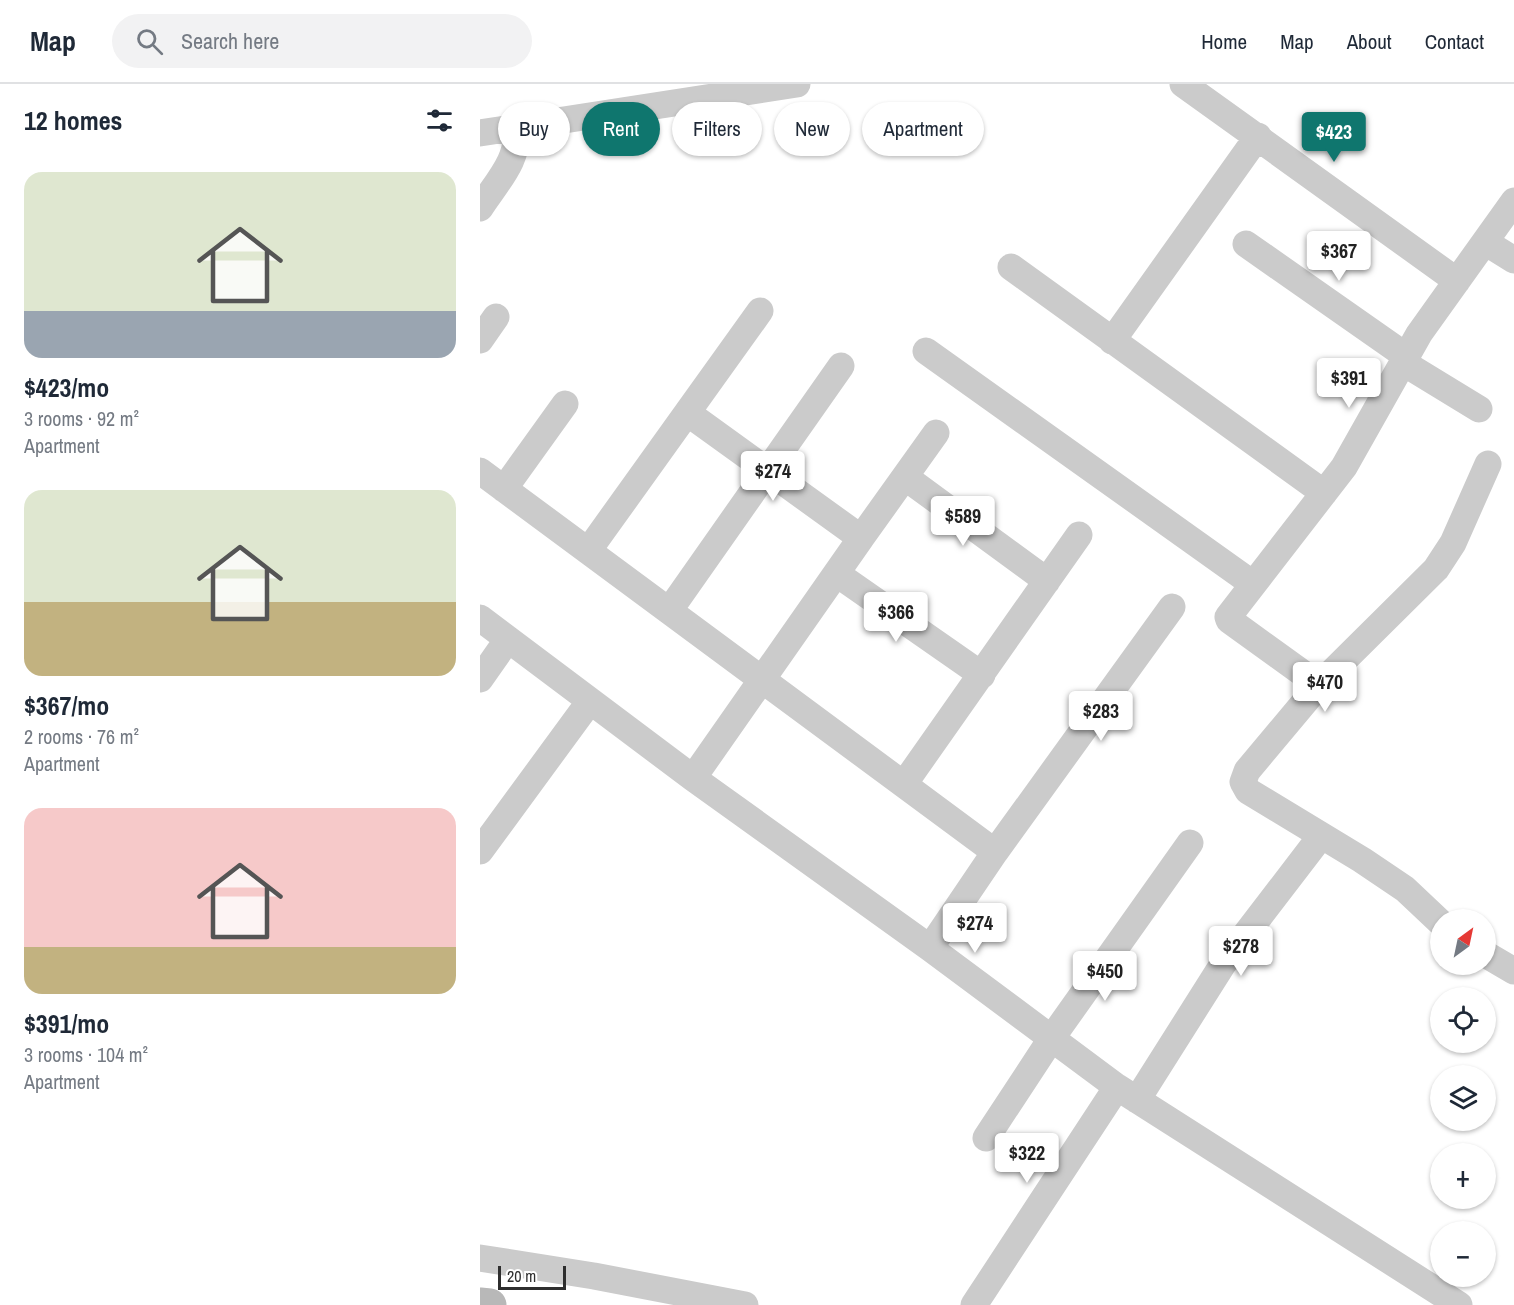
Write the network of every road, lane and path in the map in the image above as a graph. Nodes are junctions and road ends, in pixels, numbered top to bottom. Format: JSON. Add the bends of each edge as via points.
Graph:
{"nodes":[{"id":1,"x":797,"y":84,"type":"edge"},
{"id":2,"x":1183,"y":84,"type":"edge"},
{"id":3,"x":728,"y":90,"type":"edge"},
{"id":4,"x":570,"y":117,"type":"edge"},
{"id":5,"x":498,"y":130,"type":"edge"},
{"id":6,"x":480,"y":133,"type":"edge"},
{"id":7,"x":1258,"y":136,"type":"junction"},
{"id":8,"x":514,"y":156,"type":"edge"},
{"id":9,"x":1514,"y":201,"type":"edge"},
{"id":10,"x":480,"y":208,"type":"edge"},
{"id":11,"x":1485,"y":242,"type":"junction"},
{"id":12,"x":1246,"y":244,"type":"dead end"},
{"id":13,"x":1514,"y":260,"type":"edge"},
{"id":14,"x":1011,"y":267,"type":"dead end"},
{"id":15,"x":1457,"y":281,"type":"junction"},
{"id":16,"x":760,"y":311,"type":"dead end"},
{"id":17,"x":496,"y":317,"type":"dead end"},
{"id":18,"x":480,"y":340,"type":"edge"},
{"id":19,"x":1112,"y":341,"type":"junction"},
{"id":20,"x":926,"y":351,"type":"dead end"},
{"id":21,"x":1404,"y":359,"type":"junction"},
{"id":22,"x":841,"y":366,"type":"dead end"},
{"id":23,"x":566,"y":404,"type":"dead end"},
{"id":24,"x":1479,"y":409,"type":"dead end"},
{"id":25,"x":688,"y":414,"type":"junction"},
{"id":26,"x":936,"y":433,"type":"dead end"},
{"id":27,"x":1488,"y":464,"type":"dead end"},
{"id":28,"x":480,"y":471,"type":"edge"},
{"id":29,"x":767,"y":471,"type":"junction"},
{"id":30,"x":905,"y":477,"type":"junction"},
{"id":31,"x":504,"y":489,"type":"junction"},
{"id":32,"x":1324,"y":493,"type":"junction"},
{"id":33,"x":1080,"y":535,"type":"dead end"},
{"id":34,"x":861,"y":538,"type":"junction"},
{"id":35,"x":588,"y":551,"type":"junction"},
{"id":36,"x":837,"y":574,"type":"junction"},
{"id":37,"x":1047,"y":581,"type":"junction"},
{"id":38,"x":1253,"y":584,"type":"junction"},
{"id":39,"x":1172,"y":607,"type":"dead end"},
{"id":40,"x":669,"y":611,"type":"junction"},
{"id":41,"x":480,"y":618,"type":"edge"},
{"id":42,"x":508,"y":639,"type":"junction"},
{"id":43,"x":982,"y":675,"type":"junction"},
{"id":44,"x":480,"y":679,"type":"edge"},
{"id":45,"x":763,"y":681,"type":"junction"},
{"id":46,"x":1319,"y":685,"type":"junction"},
{"id":47,"x":590,"y":701,"type":"junction"},
{"id":48,"x":693,"y":778,"type":"junction"},
{"id":49,"x":904,"y":784,"type":"junction"},
{"id":50,"x":1321,"y":836,"type":"junction"},
{"id":51,"x":1190,"y":843,"type":"dead end"},
{"id":52,"x":480,"y":852,"type":"edge"},
{"id":53,"x":995,"y":852,"type":"junction"},
{"id":54,"x":1430,"y":913,"type":"edge"},
{"id":55,"x":930,"y":948,"type":"junction"},
{"id":56,"x":1496,"y":960,"type":"edge"},
{"id":57,"x":1514,"y":971,"type":"edge"},
{"id":58,"x":1051,"y":1039,"type":"junction"},
{"id":59,"x":1127,"y":1094,"type":"junction"},
{"id":60,"x":986,"y":1138,"type":"dead end"},
{"id":61,"x":480,"y":1258,"type":"edge"},
{"id":62,"x":480,"y":1304,"type":"edge"},
{"id":63,"x":490,"y":1305,"type":"edge"},
{"id":64,"x":745,"y":1305,"type":"edge"},
{"id":65,"x":974,"y":1305,"type":"edge"},
{"id":66,"x":1459,"y":1305,"type":"edge"}],
"edges":[{"from":1,"to":3,"type":"street"},
{"from":2,"to":7,"type":"street"},
{"from":3,"to":4,"type":"street"},
{"from":5,"to":6,"type":"street"},
{"from":7,"to":15,"type":"street"},
{"from":7,"to":19,"type":"street"},
{"from":8,"to":10,"type":"street"},
{"from":9,"to":11,"type":"street"},
{"from":11,"to":13,"type":"street"},
{"from":11,"to":15,"type":"street"},
{"from":12,"to":21,"type":"street"},
{"from":14,"to":19,"type":"street"},
{"from":15,"to":21,"type":"street"},
{"from":16,"to":25,"type":"street"},
{"from":17,"to":18,"type":"street"},
{"from":19,"to":32,"type":"street"},
{"from":20,"to":38,"type":"street"},
{"from":21,"to":24,"type":"street"},
{"from":21,"to":32,"type":"street","via":[[1344,467]]},
{"from":22,"to":29,"type":"street"},
{"from":23,"to":31,"type":"street"},
{"from":25,"to":29,"type":"street"},
{"from":25,"to":35,"type":"street"},
{"from":26,"to":30,"type":"street"},
{"from":27,"to":46,"type":"street","via":[[1468,513],[1436,568]]},
{"from":28,"to":31,"type":"street"},
{"from":29,"to":34,"type":"street"},
{"from":29,"to":40,"type":"street"},
{"from":30,"to":34,"type":"street"},
{"from":30,"to":37,"type":"street"},
{"from":31,"to":35,"type":"street"},
{"from":32,"to":38,"type":"street"},
{"from":33,"to":37,"type":"street"},
{"from":34,"to":36,"type":"street"},
{"from":35,"to":40,"type":"street"},
{"from":36,"to":43,"type":"street"},
{"from":36,"to":45,"type":"street"},
{"from":37,"to":43,"type":"street"},
{"from":38,"to":46,"type":"street","via":[[1228,620]]},
{"from":39,"to":53,"type":"street"},
{"from":40,"to":45,"type":"street"},
{"from":41,"to":42,"type":"street"},
{"from":42,"to":44,"type":"street"},
{"from":42,"to":47,"type":"street"},
{"from":43,"to":49,"type":"street"},
{"from":45,"to":48,"type":"street"},
{"from":45,"to":49,"type":"street"},
{"from":46,"to":50,"type":"street","via":[[1247,771],[1243,782],[1248,791]]},
{"from":47,"to":48,"type":"street"},
{"from":47,"to":52,"type":"street"},
{"from":48,"to":55,"type":"street"},
{"from":49,"to":53,"type":"street"},
{"from":50,"to":54,"type":"street","via":[[1405,889]]},
{"from":50,"to":59,"type":"street"},
{"from":51,"to":58,"type":"street"},
{"from":53,"to":55,"type":"street"},
{"from":55,"to":58,"type":"street"},
{"from":56,"to":57,"type":"street"},
{"from":58,"to":59,"type":"street"},
{"from":58,"to":60,"type":"street"},
{"from":59,"to":65,"type":"street"},
{"from":59,"to":66,"type":"street"},
{"from":61,"to":64,"type":"street"},
{"from":62,"to":63,"type":"street"}]}
